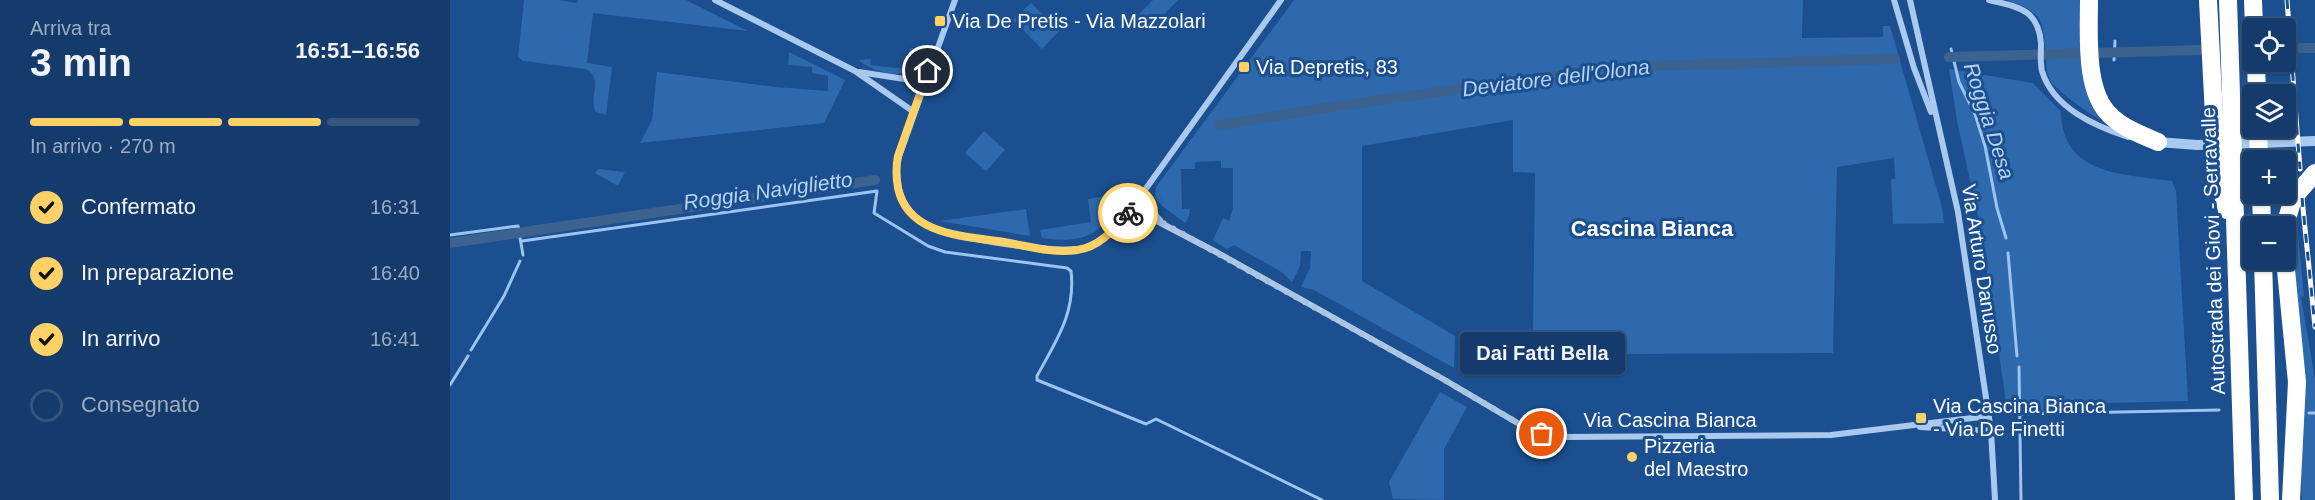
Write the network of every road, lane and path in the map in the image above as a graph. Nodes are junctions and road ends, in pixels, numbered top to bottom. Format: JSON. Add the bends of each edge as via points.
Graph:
{"nodes":[{"id":1,"x":715,"y":0,"type":"edge"},
{"id":2,"x":955,"y":0,"type":"edge"},
{"id":3,"x":1281,"y":0,"type":"edge"},
{"id":4,"x":1894,"y":0,"type":"edge"},
{"id":5,"x":1910,"y":0,"type":"edge"},
{"id":6,"x":1989,"y":0,"type":"edge"},
{"id":7,"x":2089,"y":0,"type":"edge"},
{"id":8,"x":2208,"y":0,"type":"edge"},
{"id":9,"x":2228,"y":0,"type":"edge"},
{"id":10,"x":2253,"y":0,"type":"edge"},
{"id":11,"x":2254,"y":18,"type":"edge"},
{"id":12,"x":855,"y":71,"type":"junction"},
{"id":13,"x":924,"y":82,"type":"junction"},
{"id":14,"x":914,"y":111,"type":"junction"},
{"id":15,"x":1938,"y":129,"type":"junction"},
{"id":16,"x":2315,"y":141,"type":"edge"},
{"id":17,"x":2158,"y":142,"type":"junction"},
{"id":18,"x":2315,"y":172,"type":"edge"},
{"id":19,"x":1139,"y":198,"type":"junction"},
{"id":20,"x":1131,"y":208,"type":"junction"},
{"id":21,"x":2288,"y":216,"type":"edge"},
{"id":22,"x":1163,"y":223,"type":"junction"},
{"id":23,"x":2235,"y":237,"type":"junction"},
{"id":24,"x":2263,"y":270,"type":"edge"},
{"id":25,"x":2286,"y":270,"type":"edge"},
{"id":26,"x":2268,"y":392,"type":"junction"},
{"id":27,"x":1989,"y":416,"type":"junction"},
{"id":28,"x":1908,"y":427,"type":"junction"},
{"id":29,"x":1991,"y":431,"type":"junction"},
{"id":30,"x":1995,"y":500,"type":"edge"},
{"id":31,"x":2244,"y":500,"type":"edge"},
{"id":32,"x":2270,"y":500,"type":"edge"},
{"id":33,"x":2289,"y":500,"type":"edge"}],
"edges":[{"from":1,"to":12,"type":"street"},
{"from":2,"to":13,"type":"street"},
{"from":3,"to":19,"type":"street"},
{"from":4,"to":15,"type":"street","name":"Via Arturo Danusso","via":[[1914,68]]},
{"from":5,"to":15,"type":"street","name":"Via Arturo Danusso"},
{"from":6,"to":17,"type":"street","via":[[2027,11],[2038,26],[2042,70],[2050,87],[2084,119],[2129,138]]},
{"from":7,"to":17,"type":"highway","via":[[2091,71],[2101,105],[2126,127]]},
{"from":8,"to":23,"type":"highway","via":[[2217,172]]},
{"from":9,"to":23,"type":"highway","name":"Autostrada dei Giovi - Serravalle"},
{"from":10,"to":11,"type":"highway"},
{"from":12,"to":13,"type":"street"},
{"from":12,"to":14,"type":"street"},
{"from":13,"to":14,"type":"street"},
{"from":14,"to":20,"type":"street","via":[[897,162],[898,186],[908,209],[933,229],[1077,251],[1109,235]]},
{"from":15,"to":27,"type":"street","name":"Via Arturo Danusso","via":[[1958,212]]},
{"from":16,"to":17,"type":"street","via":[[2197,145]]},
{"from":18,"to":21,"type":"highway","via":[[2293,198]]},
{"from":19,"to":20,"type":"street"},
{"from":19,"to":22,"type":"street","name":"Via Cascina Bianca"},
{"from":20,"to":22,"type":"street","name":"Via Cascina Bianca"},
{"from":22,"to":28,"type":"street","name":"Via Cascina Bianca","via":[[1531,431],[1564,437],[1831,435]]},
{"from":23,"to":31,"type":"highway","name":"Autostrada dei Giovi - Serravalle"},
{"from":24,"to":26,"type":"highway"},
{"from":25,"to":33,"type":"highway","via":[[2297,382]]},
{"from":26,"to":32,"type":"highway"},
{"from":26,"to":33,"type":"highway"},
{"from":27,"to":28,"type":"street","name":"Via Cascina Bianca"},
{"from":27,"to":29,"type":"street","name":"Via Arturo Danusso"},
{"from":28,"to":29,"type":"street","name":"Via Cascina Bianca"},
{"from":29,"to":30,"type":"street","name":"Via Arturo Danusso"}]}
